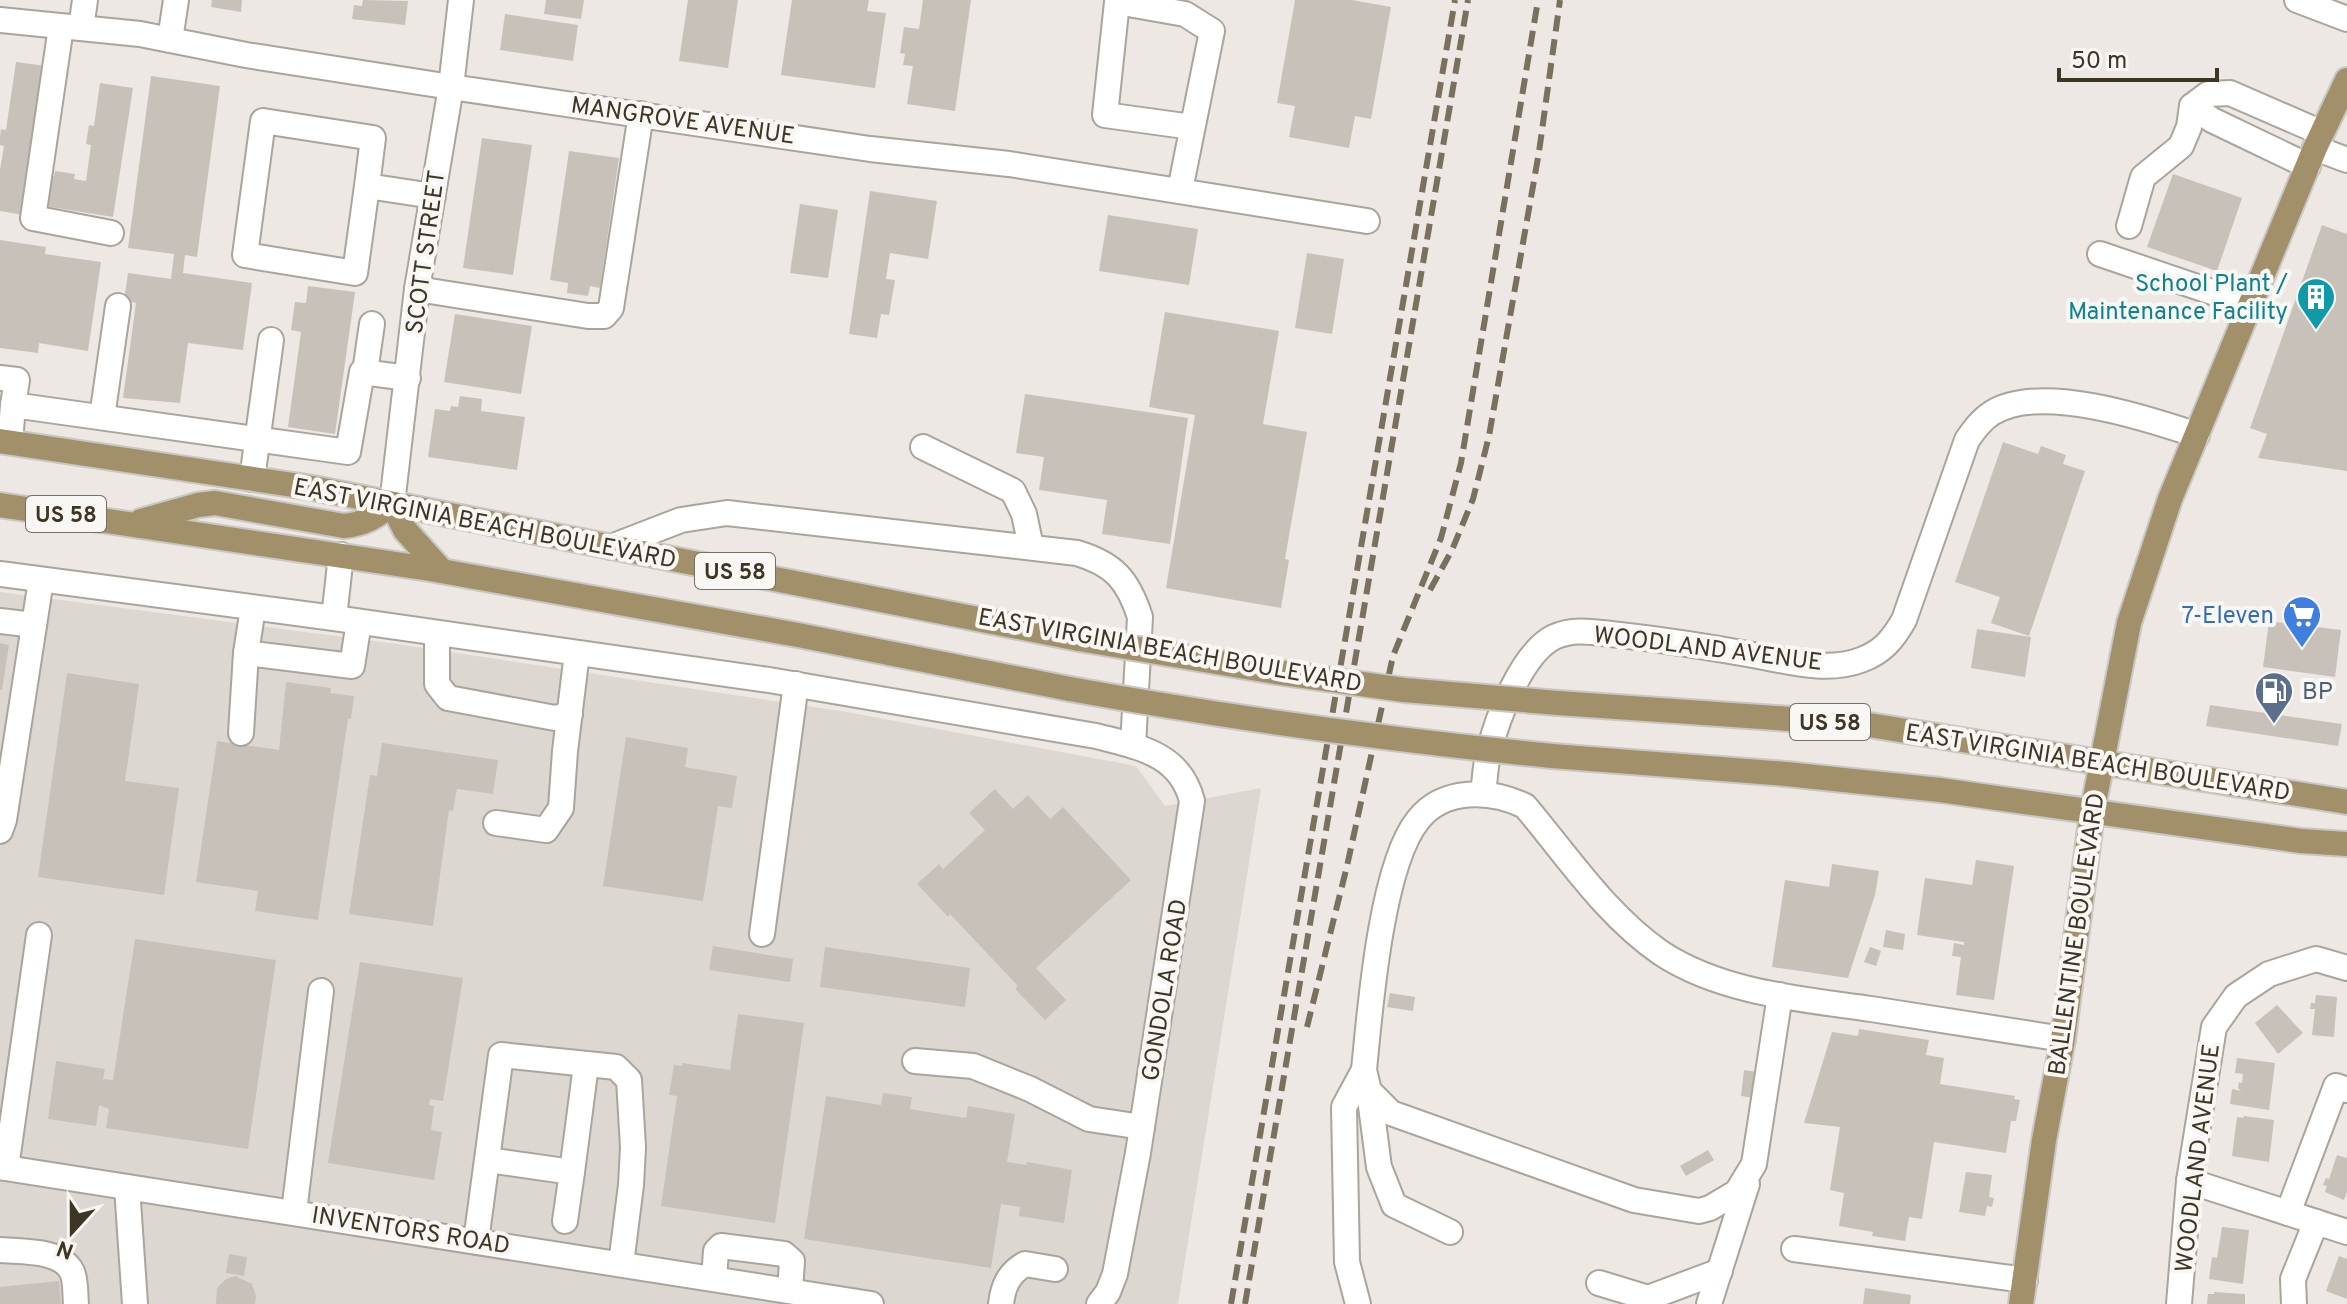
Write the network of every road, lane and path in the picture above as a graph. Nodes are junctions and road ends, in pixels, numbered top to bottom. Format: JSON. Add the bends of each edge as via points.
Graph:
{"nodes":[{"id":1,"x":85,"y":0,"type":"edge"},
{"id":2,"x":176,"y":0,"type":"edge"},
{"id":3,"x":461,"y":0,"type":"edge"},
{"id":4,"x":2297,"y":0,"type":"edge"},
{"id":5,"x":2347,"y":19,"type":"edge"},
{"id":6,"x":0,"y":20,"type":"edge"},
{"id":7,"x":71,"y":27,"type":"junction"},
{"id":8,"x":170,"y":40,"type":"junction"},
{"id":9,"x":2347,"y":80,"type":"edge"},
{"id":10,"x":451,"y":87,"type":"junction"},
{"id":11,"x":2192,"y":106,"type":"junction"},
{"id":12,"x":641,"y":114,"type":"junction"},
{"id":13,"x":1192,"y":127,"type":"junction"},
{"id":14,"x":2315,"y":149,"type":"junction"},
{"id":15,"x":2347,"y":160,"type":"edge"},
{"id":16,"x":367,"y":186,"type":"junction"},
{"id":17,"x":1180,"y":190,"type":"junction"},
{"id":18,"x":433,"y":196,"type":"junction"},
{"id":19,"x":1367,"y":221,"type":"dead end"},
{"id":20,"x":2129,"y":226,"type":"dead end"},
{"id":21,"x":111,"y":233,"type":"dead end"},
{"id":22,"x":2100,"y":254,"type":"dead end"},
{"id":23,"x":417,"y":289,"type":"junction"},
{"id":24,"x":2250,"y":305,"type":"junction"},
{"id":25,"x":118,"y":306,"type":"dead end"},
{"id":26,"x":372,"y":324,"type":"dead end"},
{"id":27,"x":271,"y":340,"type":"dead end"},
{"id":28,"x":365,"y":372,"type":"junction"},
{"id":29,"x":0,"y":378,"type":"edge"},
{"id":30,"x":408,"y":378,"type":"junction"},
{"id":31,"x":13,"y":405,"type":"junction"},
{"id":32,"x":110,"y":418,"type":"junction"},
{"id":33,"x":207,"y":432,"type":"junction"},
{"id":34,"x":2197,"y":435,"type":"junction"},
{"id":35,"x":257,"y":439,"type":"junction"},
{"id":36,"x":5,"y":442,"type":"edge"},
{"id":37,"x":923,"y":447,"type":"dead end"},
{"id":38,"x":111,"y":458,"type":"junction"},
{"id":39,"x":202,"y":471,"type":"junction"},
{"id":40,"x":252,"y":479,"type":"junction"},
{"id":41,"x":392,"y":504,"type":"junction"},
{"id":42,"x":0,"y":505,"type":"edge"},
{"id":43,"x":131,"y":524,"type":"junction"},
{"id":44,"x":611,"y":547,"type":"junction"},
{"id":45,"x":1031,"y":547,"type":"junction"},
{"id":46,"x":341,"y":555,"type":"junction"},
{"id":47,"x":442,"y":571,"type":"junction"},
{"id":48,"x":0,"y":574,"type":"edge"},
{"id":49,"x":41,"y":580,"type":"junction"},
{"id":50,"x":253,"y":608,"type":"junction"},
{"id":51,"x":334,"y":618,"type":"junction"},
{"id":52,"x":0,"y":621,"type":"edge"},
{"id":53,"x":359,"y":622,"type":"junction"},
{"id":54,"x":34,"y":625,"type":"junction"},
{"id":55,"x":437,"y":633,"type":"junction"},
{"id":56,"x":246,"y":653,"type":"junction"},
{"id":57,"x":577,"y":653,"type":"junction"},
{"id":58,"x":796,"y":684,"type":"junction"},
{"id":59,"x":570,"y":714,"type":"junction"},
{"id":60,"x":241,"y":733,"type":"dead end"},
{"id":61,"x":1133,"y":746,"type":"junction"},
{"id":62,"x":2101,"y":763,"type":"junction"},
{"id":63,"x":1483,"y":794,"type":"junction"},
{"id":64,"x":2347,"y":802,"type":"edge"},
{"id":65,"x":2092,"y":813,"type":"junction"},
{"id":66,"x":496,"y":823,"type":"dead end"},
{"id":67,"x":0,"y":831,"type":"edge"},
{"id":68,"x":2347,"y":844,"type":"edge"},
{"id":69,"x":762,"y":934,"type":"dead end"},
{"id":70,"x":39,"y":935,"type":"dead end"},
{"id":71,"x":2347,"y":968,"type":"edge"},
{"id":72,"x":321,"y":991,"type":"dead end"},
{"id":73,"x":1780,"y":995,"type":"junction"},
{"id":74,"x":2063,"y":1039,"type":"junction"},
{"id":75,"x":915,"y":1061,"type":"dead end"},
{"id":76,"x":586,"y":1065,"type":"junction"},
{"id":77,"x":1367,"y":1081,"type":"junction"},
{"id":78,"x":2347,"y":1090,"type":"edge"},
{"id":79,"x":1142,"y":1127,"type":"junction"},
{"id":80,"x":488,"y":1160,"type":"junction"},
{"id":81,"x":3,"y":1167,"type":"edge"},
{"id":82,"x":1751,"y":1171,"type":"junction"},
{"id":83,"x":572,"y":1172,"type":"junction"},
{"id":84,"x":2189,"y":1181,"type":"junction"},
{"id":85,"x":127,"y":1187,"type":"junction"},
{"id":86,"x":294,"y":1212,"type":"junction"},
{"id":87,"x":2288,"y":1213,"type":"junction"},
{"id":88,"x":565,"y":1221,"type":"dead end"},
{"id":89,"x":2316,"y":1222,"type":"junction"},
{"id":90,"x":1450,"y":1232,"type":"dead end"},
{"id":91,"x":2347,"y":1232,"type":"edge"},
{"id":92,"x":476,"y":1241,"type":"junction"},
{"id":93,"x":1794,"y":1249,"type":"dead end"},
{"id":94,"x":0,"y":1250,"type":"edge"},
{"id":95,"x":621,"y":1264,"type":"junction"},
{"id":96,"x":1055,"y":1269,"type":"dead end"},
{"id":97,"x":1720,"y":1271,"type":"junction"},
{"id":98,"x":714,"y":1279,"type":"junction"},
{"id":99,"x":2025,"y":1280,"type":"junction"},
{"id":100,"x":1599,"y":1283,"type":"dead end"},
{"id":101,"x":790,"y":1291,"type":"junction"},
{"id":102,"x":76,"y":1304,"type":"edge"},
{"id":103,"x":135,"y":1304,"type":"edge"},
{"id":104,"x":871,"y":1304,"type":"edge"},
{"id":105,"x":1001,"y":1304,"type":"edge"},
{"id":106,"x":1099,"y":1304,"type":"edge"},
{"id":107,"x":1358,"y":1304,"type":"edge"},
{"id":108,"x":1709,"y":1304,"type":"edge"},
{"id":109,"x":2021,"y":1304,"type":"edge"},
{"id":110,"x":2179,"y":1304,"type":"edge"},
{"id":111,"x":2294,"y":1304,"type":"edge"}],
"edges":[{"from":1,"to":7,"type":"street"},
{"from":2,"to":8,"type":"street"},
{"from":3,"to":10,"type":"street","name":"SCOTT STREET"},
{"from":4,"to":5,"type":"street"},
{"from":6,"to":7,"type":"street","name":"MANGROVE AVENUE"},
{"from":7,"to":8,"type":"street","name":"MANGROVE AVENUE"},
{"from":7,"to":21,"type":"street","via":[[33,218]]},
{"from":8,"to":10,"type":"street","name":"MANGROVE AVENUE"},
{"from":9,"to":14,"type":"main road","name":"BALLENTINE BOULEVARD"},
{"from":10,"to":12,"type":"street","name":"MANGROVE AVENUE"},
{"from":10,"to":18,"type":"street","name":"SCOTT STREET"},
{"from":11,"to":14,"type":"street","via":[[2212,120]]},
{"from":11,"to":14,"type":"street","via":[[2208,94],[2230,93]]},
{"from":11,"to":20,"type":"street","via":[[2181,146],[2143,177]]},
{"from":12,"to":17,"type":"street","name":"MANGROVE AVENUE"},
{"from":12,"to":23,"type":"street","via":[[611,308],[604,316]]},
{"from":13,"to":13,"type":"street","via":[[1212,31],[1185,14],[1117,2],[1105,115]]},
{"from":13,"to":17,"type":"street"},
{"from":14,"to":15,"type":"street"},
{"from":14,"to":24,"type":"main road","name":"BALLENTINE BOULEVARD"},
{"from":16,"to":16,"type":"street","via":[[373,138],[263,121],[245,255],[355,273]]},
{"from":16,"to":18,"type":"street"},
{"from":17,"to":19,"type":"street","name":"MANGROVE AVENUE"},
{"from":18,"to":23,"type":"street","name":"SCOTT STREET"},
{"from":22,"to":24,"type":"street"},
{"from":23,"to":30,"type":"street","name":"SCOTT STREET"},
{"from":24,"to":34,"type":"main road","name":"BALLENTINE BOULEVARD"},
{"from":25,"to":32,"type":"street"},
{"from":26,"to":28,"type":"street"},
{"from":27,"to":35,"type":"street"},
{"from":28,"to":30,"type":"street"},
{"from":28,"to":35,"type":"street","via":[[348,452]]},
{"from":29,"to":31,"type":"street","via":[[17,380]]},
{"from":30,"to":41,"type":"street","name":"SCOTT STREET"},
{"from":31,"to":32,"type":"street"},
{"from":31,"to":36,"type":"street"},
{"from":32,"to":33,"type":"street"},
{"from":32,"to":38,"type":"street"},
{"from":33,"to":35,"type":"street"},
{"from":33,"to":39,"type":"street"},
{"from":34,"to":62,"type":"main road","name":"BALLENTINE BOULEVARD","via":[[2129,623]]},
{"from":34,"to":63,"type":"street","name":"WOODLAND AVENUE","via":[[2054,400],[2031,400],[1992,413],[1967,440],[1904,620],[1882,650],[1860,661],[1803,664],[1656,639],[1567,632],[1541,646],[1507,699],[1489,752]]},
{"from":35,"to":40,"type":"street"},
{"from":36,"to":38,"type":"main road","name":"EAST VIRGINIA BEACH BOULEVARD","number":"US 58"},
{"from":37,"to":45,"type":"street","via":[[1013,491]]},
{"from":38,"to":39,"type":"main road","name":"EAST VIRGINIA BEACH BOULEVARD","number":"US 58"},
{"from":39,"to":40,"type":"main road","name":"EAST VIRGINIA BEACH BOULEVARD","number":"US 58"},
{"from":40,"to":41,"type":"main road","name":"EAST VIRGINIA BEACH BOULEVARD","number":"US 58"},
{"from":41,"to":43,"type":"main road","via":[[377,517],[344,526],[215,503]]},
{"from":41,"to":44,"type":"main road","name":"EAST VIRGINIA BEACH BOULEVARD","number":"US 58"},
{"from":41,"to":47,"type":"main road","via":[[405,530]]},
{"from":42,"to":43,"type":"main road","name":"EAST VIRGINIA BEACH BOULEVARD","number":"US 58"},
{"from":43,"to":46,"type":"main road","name":"EAST VIRGINIA BEACH BOULEVARD","number":"US 58"},
{"from":44,"to":45,"type":"street","via":[[681,520],[727,513]]},
{"from":44,"to":62,"type":"main road","name":"EAST VIRGINIA BEACH BOULEVARD","number":"US 58","bridge":true,"via":[[1276,672],[1404,690],[1863,724]]},
{"from":45,"to":61,"type":"street","via":[[1100,559],[1134,598],[1140,617]]},
{"from":46,"to":47,"type":"main road","name":"EAST VIRGINIA BEACH BOULEVARD","number":"US 58"},
{"from":46,"to":51,"type":"street"},
{"from":47,"to":65,"type":"main road","name":"EAST VIRGINIA BEACH BOULEVARD","number":"US 58","bridge":true,"via":[[1230,717],[1410,742],[1940,790]]},
{"from":48,"to":49,"type":"street"},
{"from":49,"to":50,"type":"street"},
{"from":49,"to":54,"type":"street"},
{"from":50,"to":51,"type":"street"},
{"from":50,"to":56,"type":"street"},
{"from":51,"to":53,"type":"street"},
{"from":52,"to":54,"type":"street"},
{"from":53,"to":55,"type":"street"},
{"from":53,"to":56,"type":"street","via":[[352,666]]},
{"from":54,"to":67,"type":"street"},
{"from":55,"to":57,"type":"street"},
{"from":55,"to":59,"type":"street","via":[[437,684],[448,698],[555,718]]},
{"from":56,"to":60,"type":"street"},
{"from":57,"to":58,"type":"street"},
{"from":57,"to":59,"type":"street"},
{"from":58,"to":61,"type":"street"},
{"from":58,"to":69,"type":"street"},
{"from":59,"to":66,"type":"street","via":[[561,808],[546,830]]},
{"from":61,"to":79,"type":"street","name":"GONDOLA ROAD","via":[[1178,769],[1192,801]]},
{"from":62,"to":64,"type":"main road","name":"EAST VIRGINIA BEACH BOULEVARD","number":"US 58"},
{"from":62,"to":65,"type":"main road","name":"BALLENTINE BOULEVARD"},
{"from":63,"to":73,"type":"street","via":[[1525,806],[1611,910],[1663,954],[1700,972]]},
{"from":63,"to":77,"type":"street","via":[[1452,797],[1430,808],[1407,837],[1382,930]]},
{"from":65,"to":68,"type":"main road","name":"EAST VIRGINIA BEACH BOULEVARD","number":"US 58"},
{"from":65,"to":74,"type":"main road","name":"BALLENTINE BOULEVARD"},
{"from":70,"to":81,"type":"street"},
{"from":71,"to":84,"type":"street","name":"WOODLAND AVENUE","via":[[2316,959],[2269,974],[2236,996],[2214,1027]]},
{"from":72,"to":86,"type":"street"},
{"from":73,"to":74,"type":"street"},
{"from":73,"to":82,"type":"street"},
{"from":74,"to":99,"type":"main road","name":"BALLENTINE BOULEVARD"},
{"from":75,"to":79,"type":"street","via":[[973,1066],[1089,1119]]},
{"from":76,"to":80,"type":"street","via":[[501,1055]]},
{"from":76,"to":83,"type":"street"},
{"from":76,"to":95,"type":"street","via":[[616,1067],[629,1080],[633,1147]]},
{"from":77,"to":82,"type":"street","via":[[1391,1113],[1658,1206],[1710,1208],[1737,1192]]},
{"from":77,"to":90,"type":"street","via":[[1379,1167],[1394,1205]]},
{"from":77,"to":107,"type":"street","via":[[1344,1107],[1347,1262]]},
{"from":78,"to":87,"type":"street","via":[[2336,1086]]},
{"from":79,"to":106,"type":"street","name":"GONDOLA ROAD","via":[[1115,1274]]},
{"from":80,"to":83,"type":"street"},
{"from":80,"to":92,"type":"street"},
{"from":81,"to":85,"type":"street","name":"INVENTORS ROAD"},
{"from":82,"to":97,"type":"street"},
{"from":83,"to":88,"type":"street"},
{"from":84,"to":87,"type":"street"},
{"from":84,"to":110,"type":"street","name":"WOODLAND AVENUE"},
{"from":85,"to":86,"type":"street","name":"INVENTORS ROAD"},
{"from":85,"to":103,"type":"street"},
{"from":86,"to":92,"type":"street","name":"INVENTORS ROAD"},
{"from":87,"to":89,"type":"street"},
{"from":89,"to":91,"type":"street"},
{"from":89,"to":111,"type":"street","via":[[2293,1279]]},
{"from":92,"to":95,"type":"street","name":"INVENTORS ROAD"},
{"from":93,"to":99,"type":"street"},
{"from":94,"to":102,"type":"street","via":[[62,1260],[73,1272]]},
{"from":95,"to":98,"type":"street","name":"INVENTORS ROAD"},
{"from":96,"to":105,"type":"street","via":[[1025,1264],[1015,1269],[1003,1287]]},
{"from":97,"to":100,"type":"street","via":[[1648,1298]]},
{"from":97,"to":108,"type":"street"},
{"from":98,"to":101,"type":"street","name":"INVENTORS ROAD"},
{"from":98,"to":101,"type":"street","via":[[721,1246],[784,1254],[792,1261]]},
{"from":99,"to":109,"type":"main road","name":"BALLENTINE BOULEVARD"},
{"from":101,"to":104,"type":"street","name":"INVENTORS ROAD"}]}
